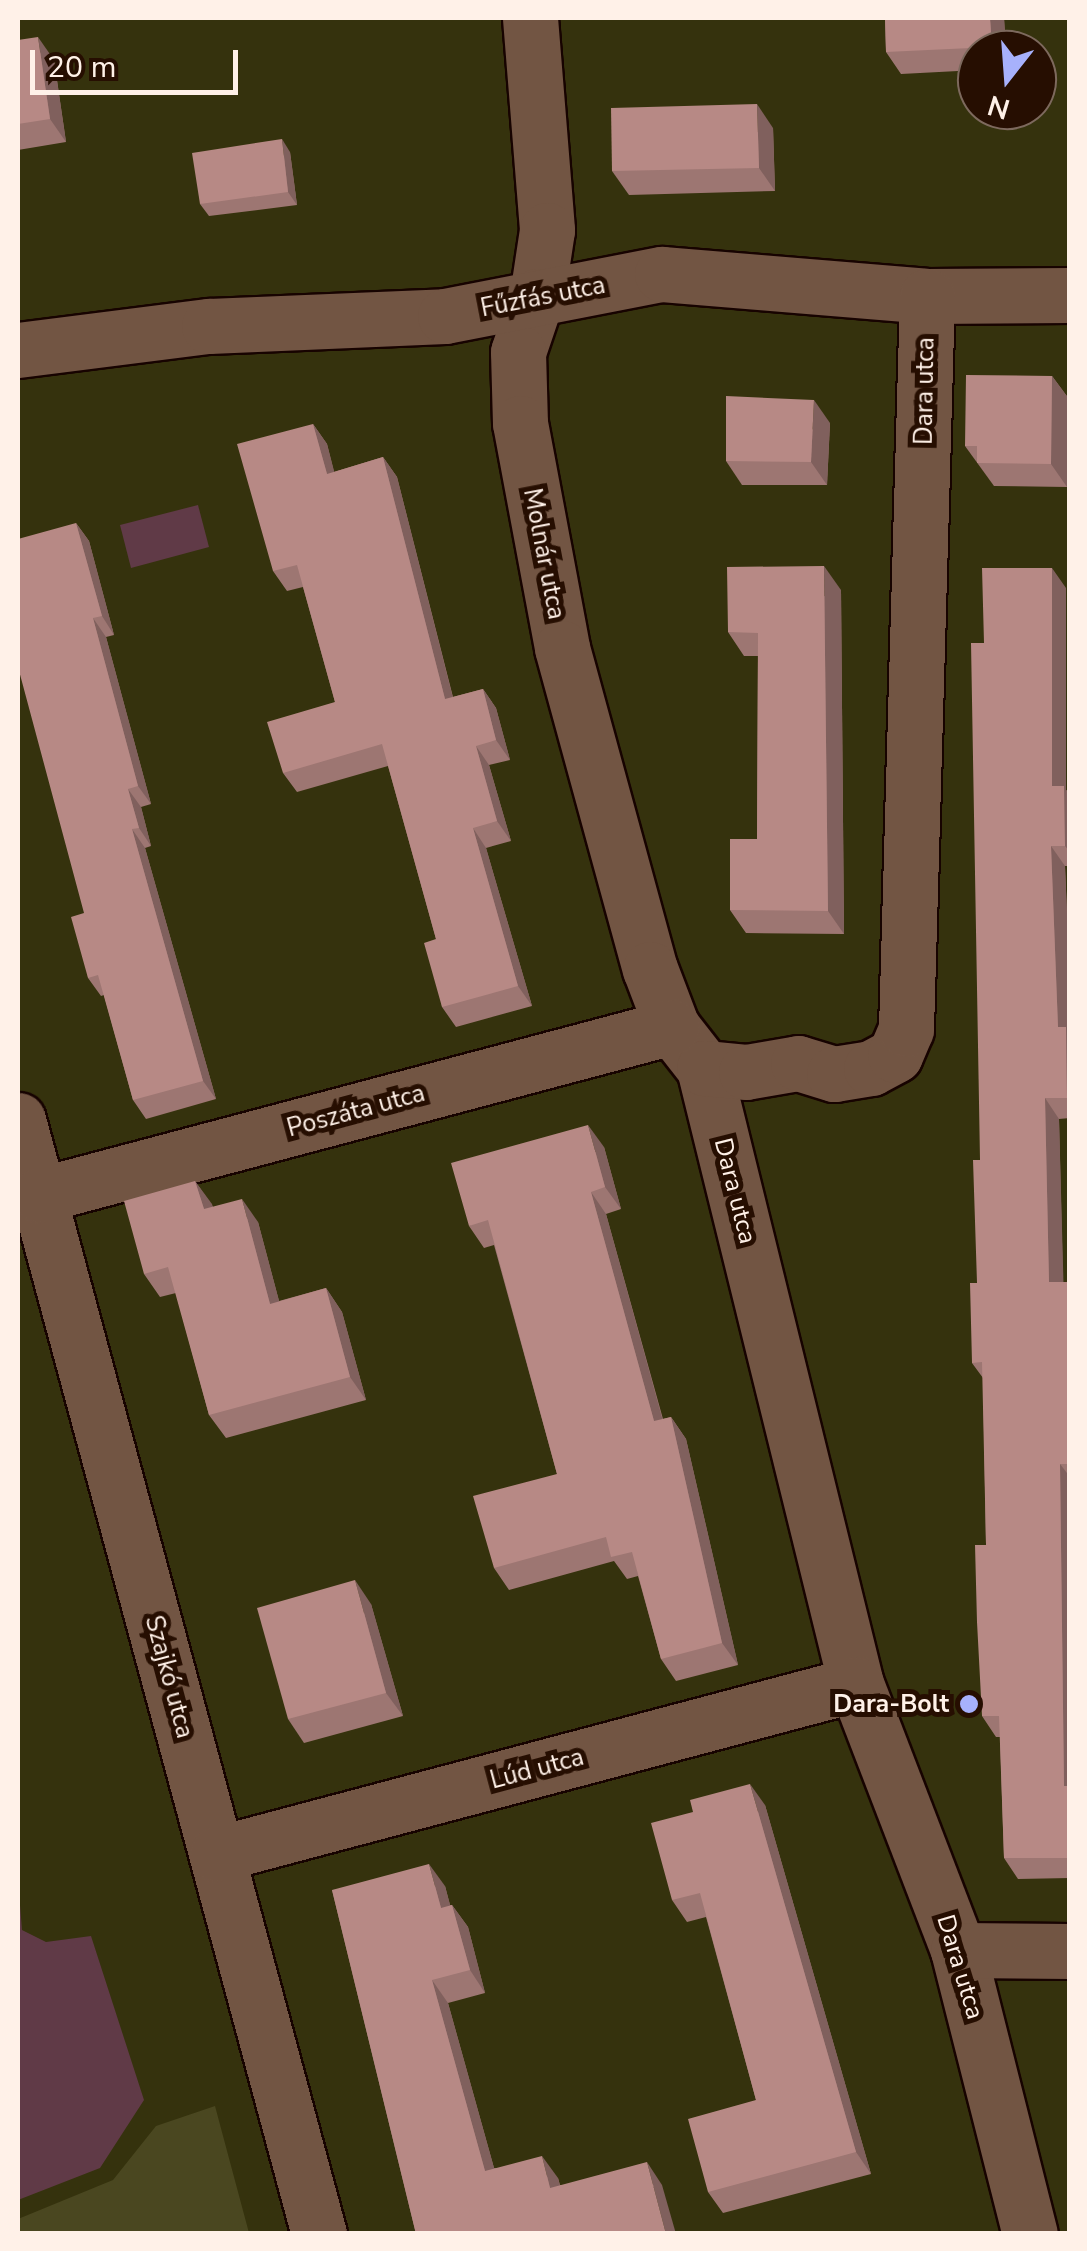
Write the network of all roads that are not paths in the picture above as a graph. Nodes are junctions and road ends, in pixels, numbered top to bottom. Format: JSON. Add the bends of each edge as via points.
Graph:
{"nodes":[{"id":1,"x":530,"y":18,"type":"edge"},
{"id":2,"x":1070,"y":295,"type":"edge"},
{"id":3,"x":537,"y":296,"type":"junction"},
{"id":4,"x":927,"y":296,"type":"junction"},
{"id":5,"x":18,"y":350,"type":"edge"},
{"id":6,"x":688,"y":1047,"type":"junction"},
{"id":7,"x":18,"y":1120,"type":"edge"},
{"id":8,"x":40,"y":1195,"type":"junction"},
{"id":9,"x":856,"y":1684,"type":"junction"},
{"id":10,"x":217,"y":1854,"type":"junction"},
{"id":11,"x":958,"y":1950,"type":"junction"},
{"id":12,"x":1070,"y":1950,"type":"edge"},
{"id":13,"x":319,"y":2234,"type":"edge"},
{"id":14,"x":1030,"y":2234,"type":"edge"}],
"edges":[{"from":1,"to":3,"type":"street","name":"Molnár utca","via":[[547,230]]},
{"from":2,"to":4,"type":"street","name":"Fűzfás utca"},
{"from":3,"to":4,"type":"street","name":"Fűzfás utca","via":[[662,274]]},
{"from":3,"to":5,"type":"street","name":"Fűzfás utca","via":[[446,316],[209,326]]},
{"from":3,"to":6,"type":"street","name":"Molnár utca","via":[[518,352],[520,423],[562,648],[650,969]]},
{"from":4,"to":6,"type":"street","name":"Dara utca","via":[[906,1029],[894,1055],[871,1068],[834,1074],[798,1063],[746,1072]]},
{"from":6,"to":8,"type":"street","name":"Poszáta utca"},
{"from":6,"to":9,"type":"street","name":"Dara utca"},
{"from":7,"to":8,"type":"street","name":"Szajkó utca"},
{"from":8,"to":10,"type":"street","name":"Szajkó utca"},
{"from":9,"to":10,"type":"street","name":"Lúd utca"},
{"from":9,"to":11,"type":"street","name":"Dara utca"},
{"from":10,"to":13,"type":"street","name":"Szajkó utca"},
{"from":11,"to":12,"type":"street"},
{"from":11,"to":14,"type":"street","name":"Dara utca"}]}
